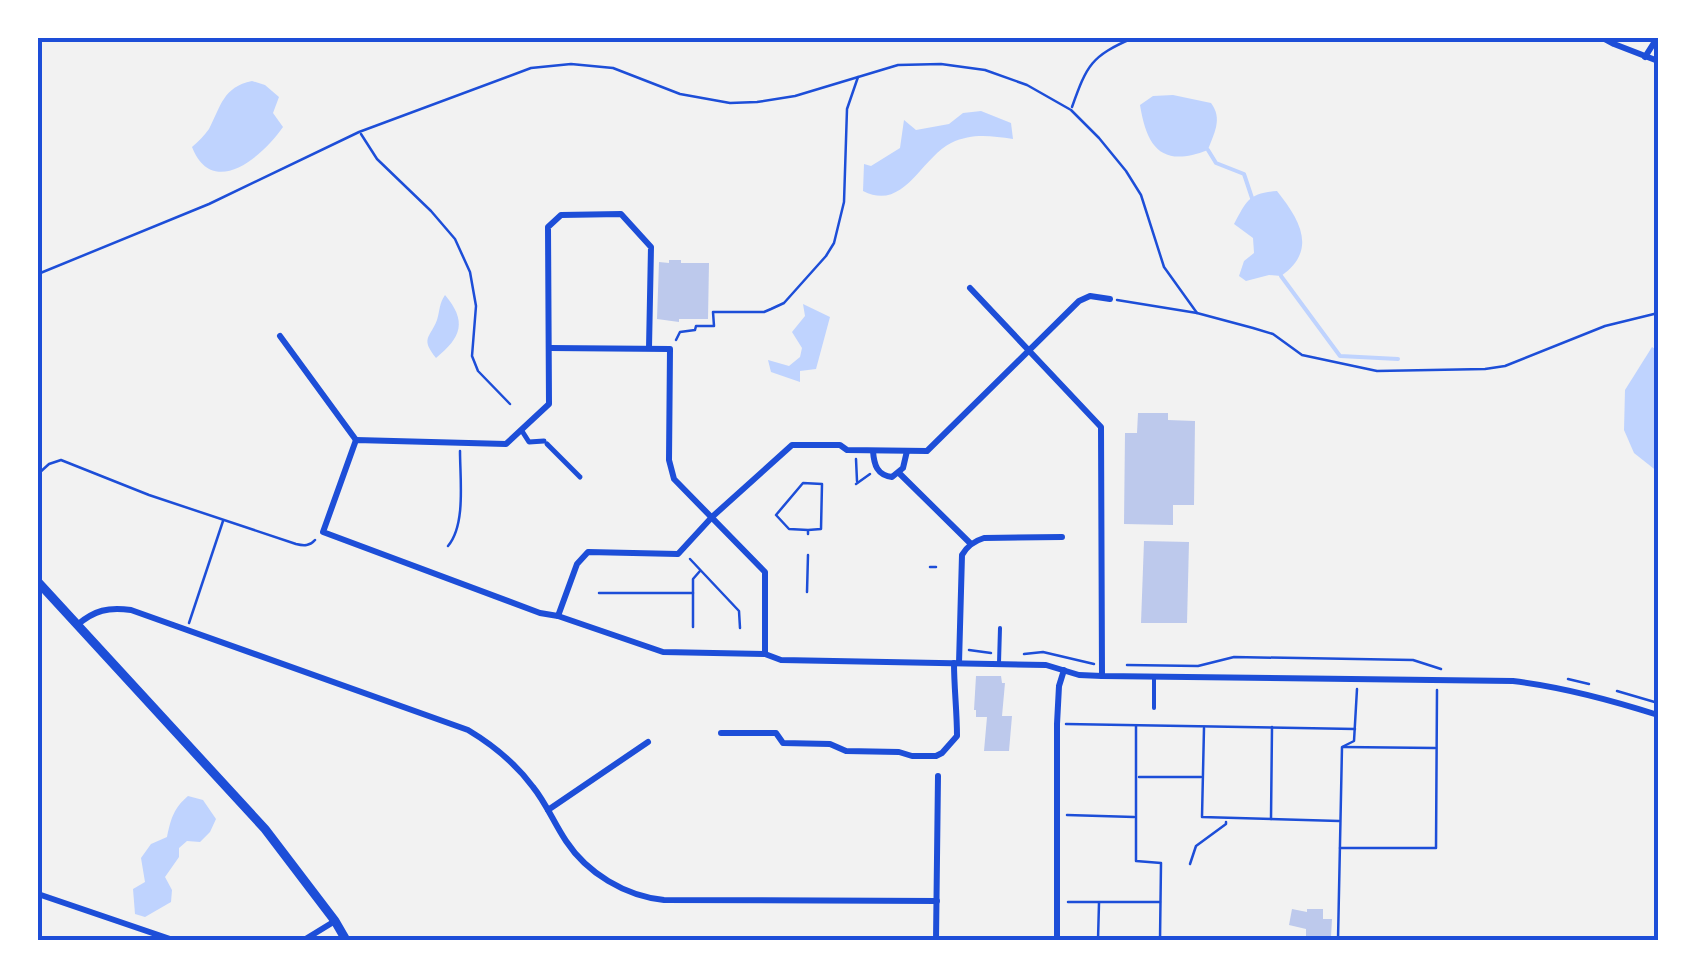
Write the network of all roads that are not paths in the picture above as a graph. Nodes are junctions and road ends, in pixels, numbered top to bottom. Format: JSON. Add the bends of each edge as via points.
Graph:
{"nodes":[{"id":1,"x":1425,"y":38,"type":"edge"},
{"id":2,"x":1450,"y":38,"type":"edge"},
{"id":3,"x":1603,"y":38,"type":"edge"},
{"id":4,"x":1658,"y":38,"type":"edge"},
{"id":5,"x":1645,"y":56,"type":"junction"},
{"id":6,"x":1658,"y":62,"type":"edge"},
{"id":7,"x":970,"y":288,"type":"dead end"},
{"id":8,"x":1110,"y":299,"type":"road end"},
{"id":9,"x":280,"y":336,"type":"dead end"},
{"id":10,"x":549,"y":348,"type":"junction"},
{"id":11,"x":649,"y":348,"type":"junction"},
{"id":12,"x":1028,"y":349,"type":"junction"},
{"id":13,"x":522,"y":431,"type":"junction"},
{"id":14,"x":356,"y":440,"type":"junction"},
{"id":15,"x":907,"y":450,"type":"junction"},
{"id":16,"x":872,"y":451,"type":"junction"},
{"id":17,"x":900,"y":473,"type":"junction"},
{"id":18,"x":580,"y":477,"type":"dead end"},
{"id":19,"x":712,"y":517,"type":"junction"},
{"id":20,"x":1062,"y":537,"type":"dead end"},
{"id":21,"x":971,"y":544,"type":"junction"},
{"id":22,"x":38,"y":582,"type":"edge"},
{"id":23,"x":558,"y":616,"type":"junction"},
{"id":24,"x":77,"y":626,"type":"junction"},
{"id":25,"x":1000,"y":628,"type":"dead end"},
{"id":26,"x":765,"y":654,"type":"junction"},
{"id":27,"x":999,"y":659,"type":"junction"},
{"id":28,"x":956,"y":663,"type":"junction"},
{"id":29,"x":1064,"y":670,"type":"junction"},
{"id":30,"x":1102,"y":676,"type":"junction"},
{"id":31,"x":1154,"y":676,"type":"junction"},
{"id":32,"x":1154,"y":708,"type":"dead end"},
{"id":33,"x":1658,"y":715,"type":"edge"},
{"id":34,"x":721,"y":733,"type":"dead end"},
{"id":35,"x":648,"y":742,"type":"dead end"},
{"id":36,"x":938,"y":776,"type":"dead end"},
{"id":37,"x":548,"y":810,"type":"junction"},
{"id":38,"x":38,"y":894,"type":"edge"},
{"id":39,"x":937,"y":901,"type":"junction"},
{"id":40,"x":335,"y":921,"type":"junction"},
{"id":41,"x":173,"y":940,"type":"edge"},
{"id":42,"x":304,"y":940,"type":"edge"},
{"id":43,"x":346,"y":940,"type":"edge"},
{"id":44,"x":936,"y":940,"type":"edge"},
{"id":45,"x":1056,"y":940,"type":"edge"}],
"edges":[{"from":1,"to":2,"type":"street"},
{"from":3,"to":5,"type":"street"},
{"from":4,"to":5,"type":"street"},
{"from":5,"to":6,"type":"street"},
{"from":7,"to":12,"type":"street"},
{"from":8,"to":12,"type":"street","via":[[1079,301]]},
{"from":9,"to":14,"type":"street"},
{"from":10,"to":11,"type":"street"},
{"from":10,"to":11,"type":"street","via":[[548,227],[561,215],[621,214],[651,248]]},
{"from":10,"to":13,"type":"street","via":[[549,404]]},
{"from":11,"to":19,"type":"street","via":[[670,349],[674,479]]},
{"from":12,"to":15,"type":"street","via":[[926,451]]},
{"from":12,"to":30,"type":"street","via":[[1101,427]]},
{"from":13,"to":14,"type":"street","via":[[506,444]]},
{"from":13,"to":18,"type":"street","via":[[529,442],[546,443]]},
{"from":14,"to":23,"type":"street","via":[[323,532]]},
{"from":15,"to":16,"type":"street"},
{"from":15,"to":17,"type":"street"},
{"from":16,"to":17,"type":"street","via":[[882,474]]},
{"from":16,"to":19,"type":"street","via":[[792,445]]},
{"from":17,"to":21,"type":"street"},
{"from":19,"to":23,"type":"street","via":[[678,554],[588,552]]},
{"from":19,"to":26,"type":"street","via":[[765,572]]},
{"from":20,"to":21,"type":"street"},
{"from":21,"to":28,"type":"street","via":[[962,555]]},
{"from":22,"to":24,"type":"street"},
{"from":23,"to":26,"type":"street","via":[[663,652]]},
{"from":24,"to":37,"type":"street","via":[[93,612],[131,610],[468,730],[523,774]]},
{"from":24,"to":40,"type":"street","via":[[265,829]]},
{"from":25,"to":27,"type":"lane"},
{"from":26,"to":28,"type":"street","via":[[781,660]]},
{"from":27,"to":28,"type":"street"},
{"from":27,"to":29,"type":"street"},
{"from":28,"to":34,"type":"street","via":[[957,736],[936,756],[783,743],[776,733]]},
{"from":29,"to":30,"type":"street"},
{"from":29,"to":45,"type":"street","via":[[1057,724]]},
{"from":30,"to":31,"type":"street"},
{"from":31,"to":32,"type":"lane"},
{"from":31,"to":33,"type":"street","via":[[1513,680]]},
{"from":35,"to":37,"type":"street"},
{"from":36,"to":39,"type":"street"},
{"from":37,"to":39,"type":"street","via":[[583,863],[654,899]]},
{"from":38,"to":41,"type":"street"},
{"from":39,"to":44,"type":"street"},
{"from":40,"to":42,"type":"street"},
{"from":40,"to":43,"type":"street"}]}
